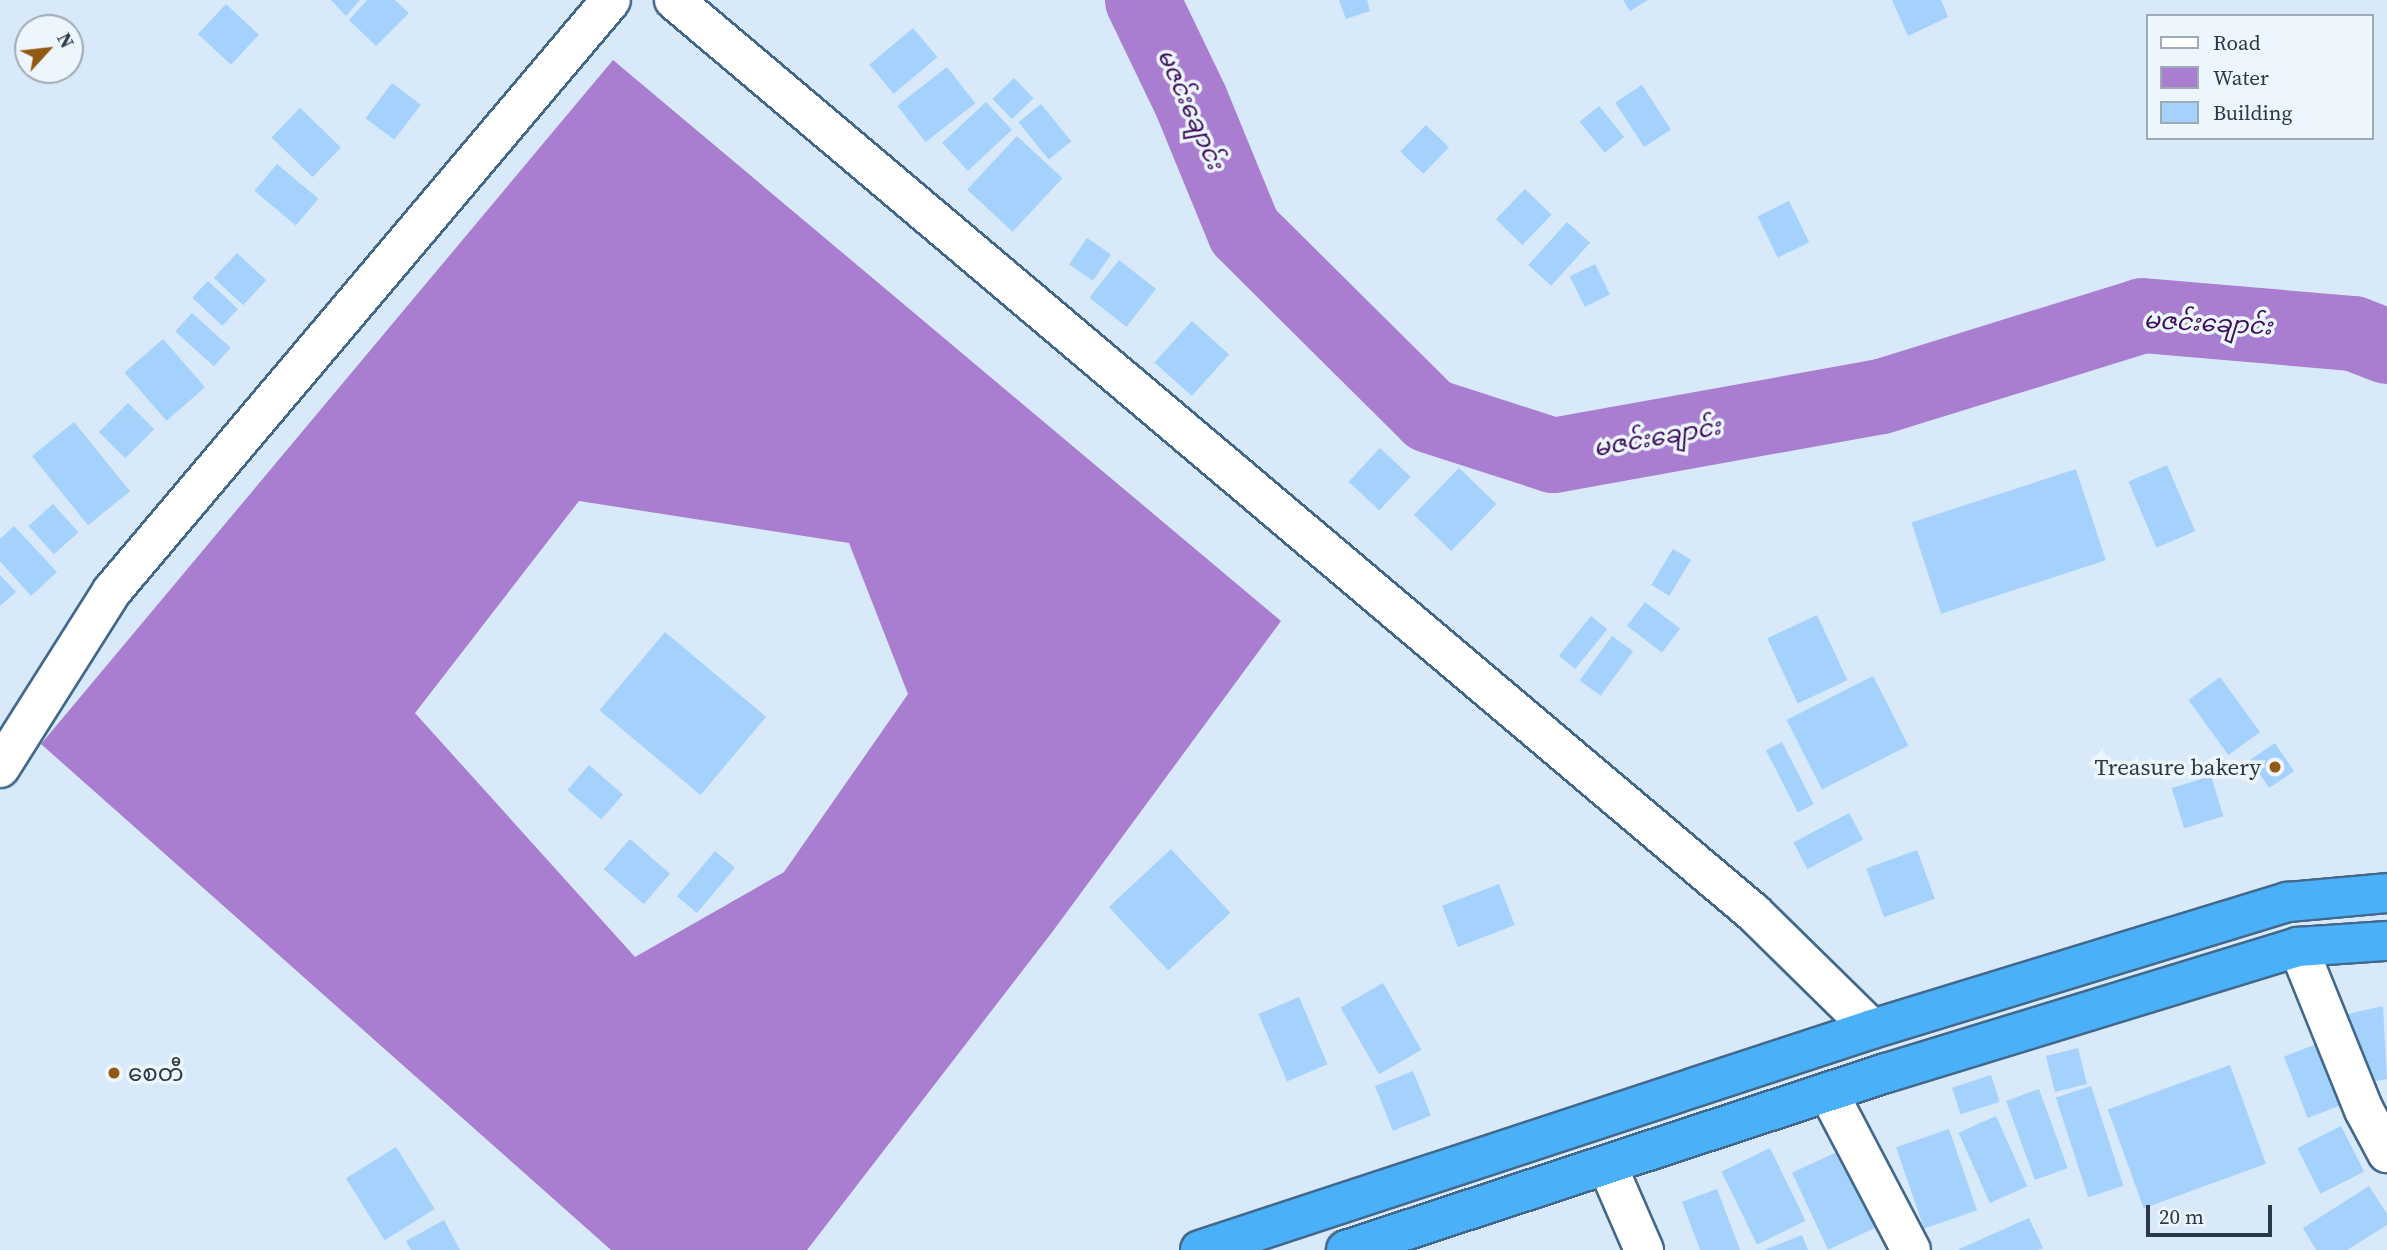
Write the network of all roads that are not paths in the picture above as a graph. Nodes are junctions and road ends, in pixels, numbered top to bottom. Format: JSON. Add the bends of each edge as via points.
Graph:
{"nodes":[{"id":1,"x":611,"y":0,"type":"edge"},
{"id":2,"x":674,"y":0,"type":"edge"},
{"id":3,"x":0,"y":768,"type":"edge"},
{"id":4,"x":2387,"y":893,"type":"edge"},
{"id":5,"x":2387,"y":941,"type":"edge"},
{"id":6,"x":2298,"y":947,"type":"junction"},
{"id":7,"x":1872,"y":1030,"type":"junction"},
{"id":8,"x":1829,"y":1094,"type":"junction"},
{"id":9,"x":2387,"y":1153,"type":"edge"},
{"id":10,"x":1606,"y":1165,"type":"junction"},
{"id":11,"x":1200,"y":1250,"type":"edge"},
{"id":12,"x":1346,"y":1250,"type":"edge"},
{"id":13,"x":1644,"y":1250,"type":"edge"},
{"id":14,"x":1911,"y":1250,"type":"edge"}],
"edges":[{"from":1,"to":3,"type":"street","via":[[112,591]]},
{"from":2,"to":7,"type":"street","via":[[1754,913]]},
{"from":4,"to":7,"type":"highway","via":[[2288,902]]},
{"from":5,"to":6,"type":"highway"},
{"from":6,"to":8,"type":"highway"},
{"from":6,"to":9,"type":"street","via":[[2364,1110]]},
{"from":7,"to":11,"type":"highway"},
{"from":8,"to":10,"type":"highway"},
{"from":8,"to":14,"type":"street"},
{"from":10,"to":12,"type":"highway"},
{"from":10,"to":13,"type":"street"}]}
